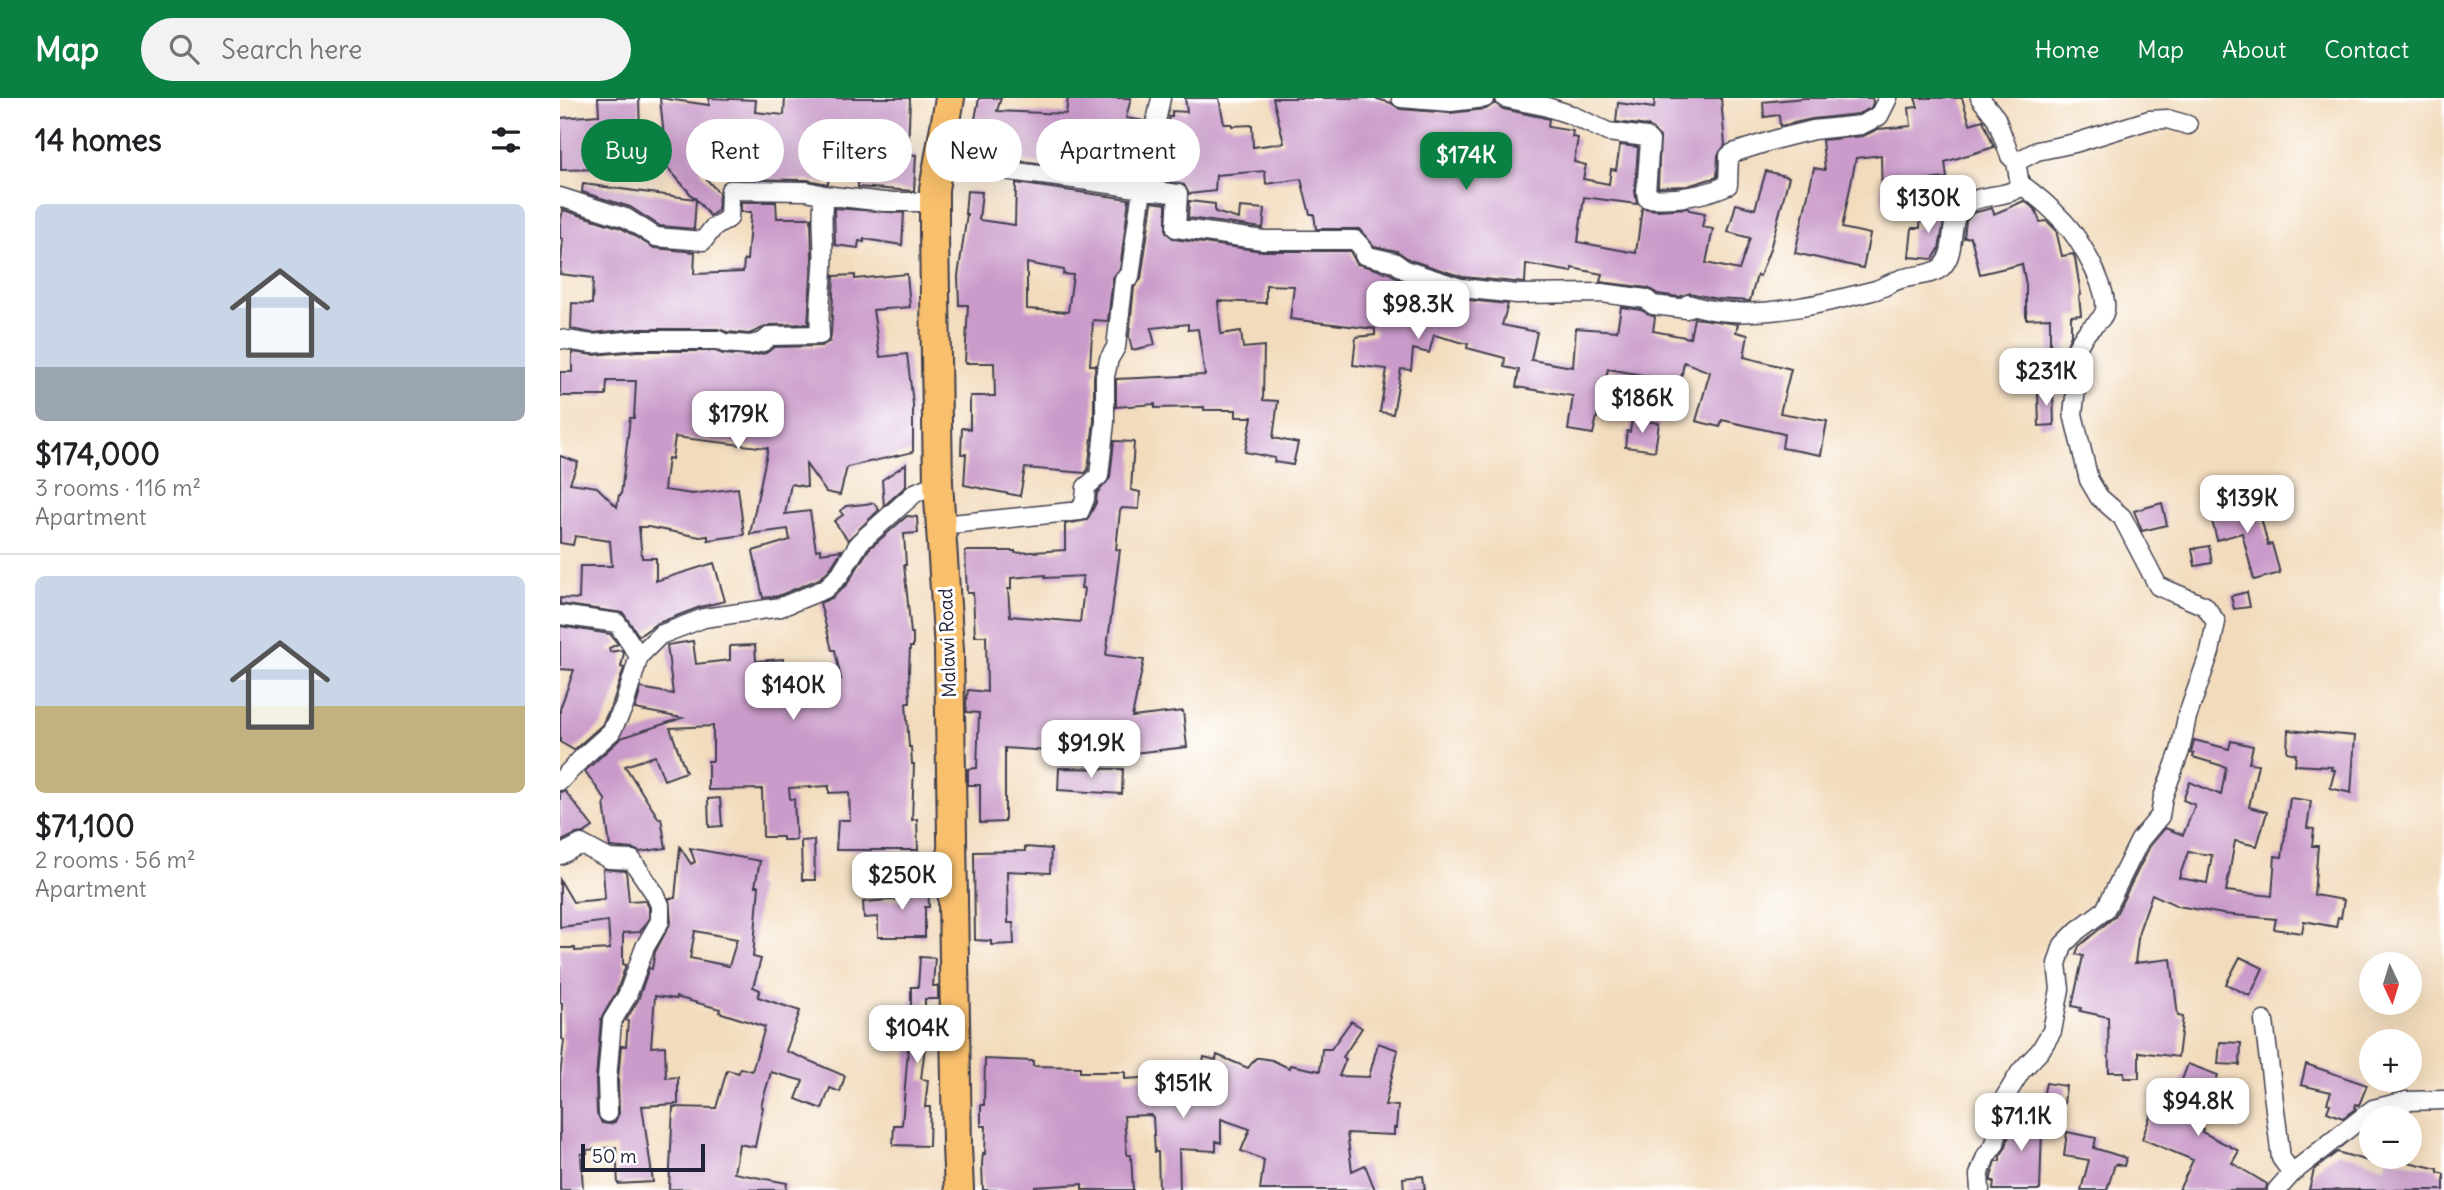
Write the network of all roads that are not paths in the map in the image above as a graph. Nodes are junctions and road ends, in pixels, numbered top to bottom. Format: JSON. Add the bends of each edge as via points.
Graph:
{"nodes":[{"id":1,"x":950,"y":98,"type":"edge"},
{"id":2,"x":1161,"y":98,"type":"edge"},
{"id":3,"x":1401,"y":98,"type":"edge"},
{"id":4,"x":1485,"y":98,"type":"edge"},
{"id":5,"x":1505,"y":98,"type":"edge"},
{"id":6,"x":1888,"y":98,"type":"edge"},
{"id":7,"x":1980,"y":98,"type":"edge"},
{"id":8,"x":946,"y":119,"type":"edge"},
{"id":9,"x":2188,"y":125,"type":"dead end"},
{"id":10,"x":2016,"y":162,"type":"junction"},
{"id":11,"x":1022,"y":173,"type":"edge"},
{"id":12,"x":936,"y":182,"type":"edge"},
{"id":13,"x":2019,"y":183,"type":"junction"},
{"id":14,"x":1142,"y":189,"type":"junction"},
{"id":15,"x":824,"y":195,"type":"junction"},
{"id":16,"x":560,"y":197,"type":"edge"},
{"id":17,"x":934,"y":202,"type":"junction"},
{"id":18,"x":560,"y":339,"type":"edge"},
{"id":19,"x":938,"y":483,"type":"junction"},
{"id":20,"x":941,"y":525,"type":"junction"},
{"id":21,"x":560,"y":615,"type":"edge"},
{"id":22,"x":639,"y":656,"type":"junction"},
{"id":23,"x":560,"y":781,"type":"edge"},
{"id":24,"x":560,"y":855,"type":"edge"},
{"id":25,"x":2264,"y":1021,"type":"dead end"},
{"id":26,"x":2444,"y":1100,"type":"edge"},
{"id":27,"x":608,"y":1113,"type":"dead end"},
{"id":28,"x":2292,"y":1173,"type":"junction"},
{"id":29,"x":960,"y":1190,"type":"edge"},
{"id":30,"x":1980,"y":1190,"type":"edge"},
{"id":31,"x":2277,"y":1190,"type":"edge"}],
"edges":[{"from":1,"to":8,"type":"main road","name":"Malawi Road"},
{"from":2,"to":14,"type":"street"},
{"from":3,"to":4,"type":"street","via":[[1451,102]]},
{"from":5,"to":6,"type":"street","via":[[1556,110],[1608,132],[1646,137],[1650,141],[1647,198],[1682,199],[1728,185],[1733,153],[1813,130],[1861,125],[1879,116]]},
{"from":7,"to":10,"type":"street","via":[[1996,118]]},
{"from":9,"to":10,"type":"street","via":[[2149,120],[2037,151]]},
{"from":10,"to":13,"type":"street"},
{"from":11,"to":14,"type":"street"},
{"from":12,"to":17,"type":"main road","name":"Malawi Road"},
{"from":13,"to":14,"type":"street","via":[[2008,195],[1967,203],[1959,211],[1948,257],[1936,271],[1800,308],[1741,312],[1688,304],[1687,309],[1653,305],[1646,299],[1602,293],[1517,294],[1461,288],[1364,255],[1355,240],[1240,239],[1176,228],[1178,194]]},
{"from":13,"to":30,"type":"street","via":[[2065,223],[2102,289],[2105,311],[2076,349],[2079,364],[2073,414],[2089,480],[2099,497],[2122,517],[2158,586],[2205,606],[2216,622],[2160,816],[2140,839],[2105,910],[2063,945],[2057,964],[2060,989],[2052,1031],[2005,1097],[1995,1144],[1979,1175]]},
{"from":14,"to":20,"type":"street","via":[[1130,277],[1124,279],[1116,347],[1105,376],[1099,476],[1086,487],[1080,511]]},
{"from":15,"to":16,"type":"street","via":[[730,190],[729,218],[704,241],[656,237],[626,218]]},
{"from":15,"to":17,"type":"street"},
{"from":15,"to":18,"type":"street","via":[[820,335],[770,336],[750,345],[718,340],[592,344]]},
{"from":17,"to":19,"type":"main road","name":"Malawi Road"},
{"from":19,"to":20,"type":"main road","name":"Malawi Road"},
{"from":19,"to":22,"type":"street","via":[[915,493],[860,542],[825,589],[781,607],[704,618],[673,629]]},
{"from":20,"to":29,"type":"main road","name":"Malawi Road","via":[[949,650]]},
{"from":21,"to":22,"type":"street","via":[[617,623]]},
{"from":22,"to":23,"type":"street","via":[[611,732]]},
{"from":24,"to":27,"type":"street","via":[[581,844],[609,859],[632,860],[660,905],[656,931],[612,1021]]},
{"from":25,"to":28,"type":"street","via":[[2281,1158]]},
{"from":26,"to":28,"type":"street","via":[[2406,1101],[2373,1109]]},
{"from":28,"to":31,"type":"street"}]}
